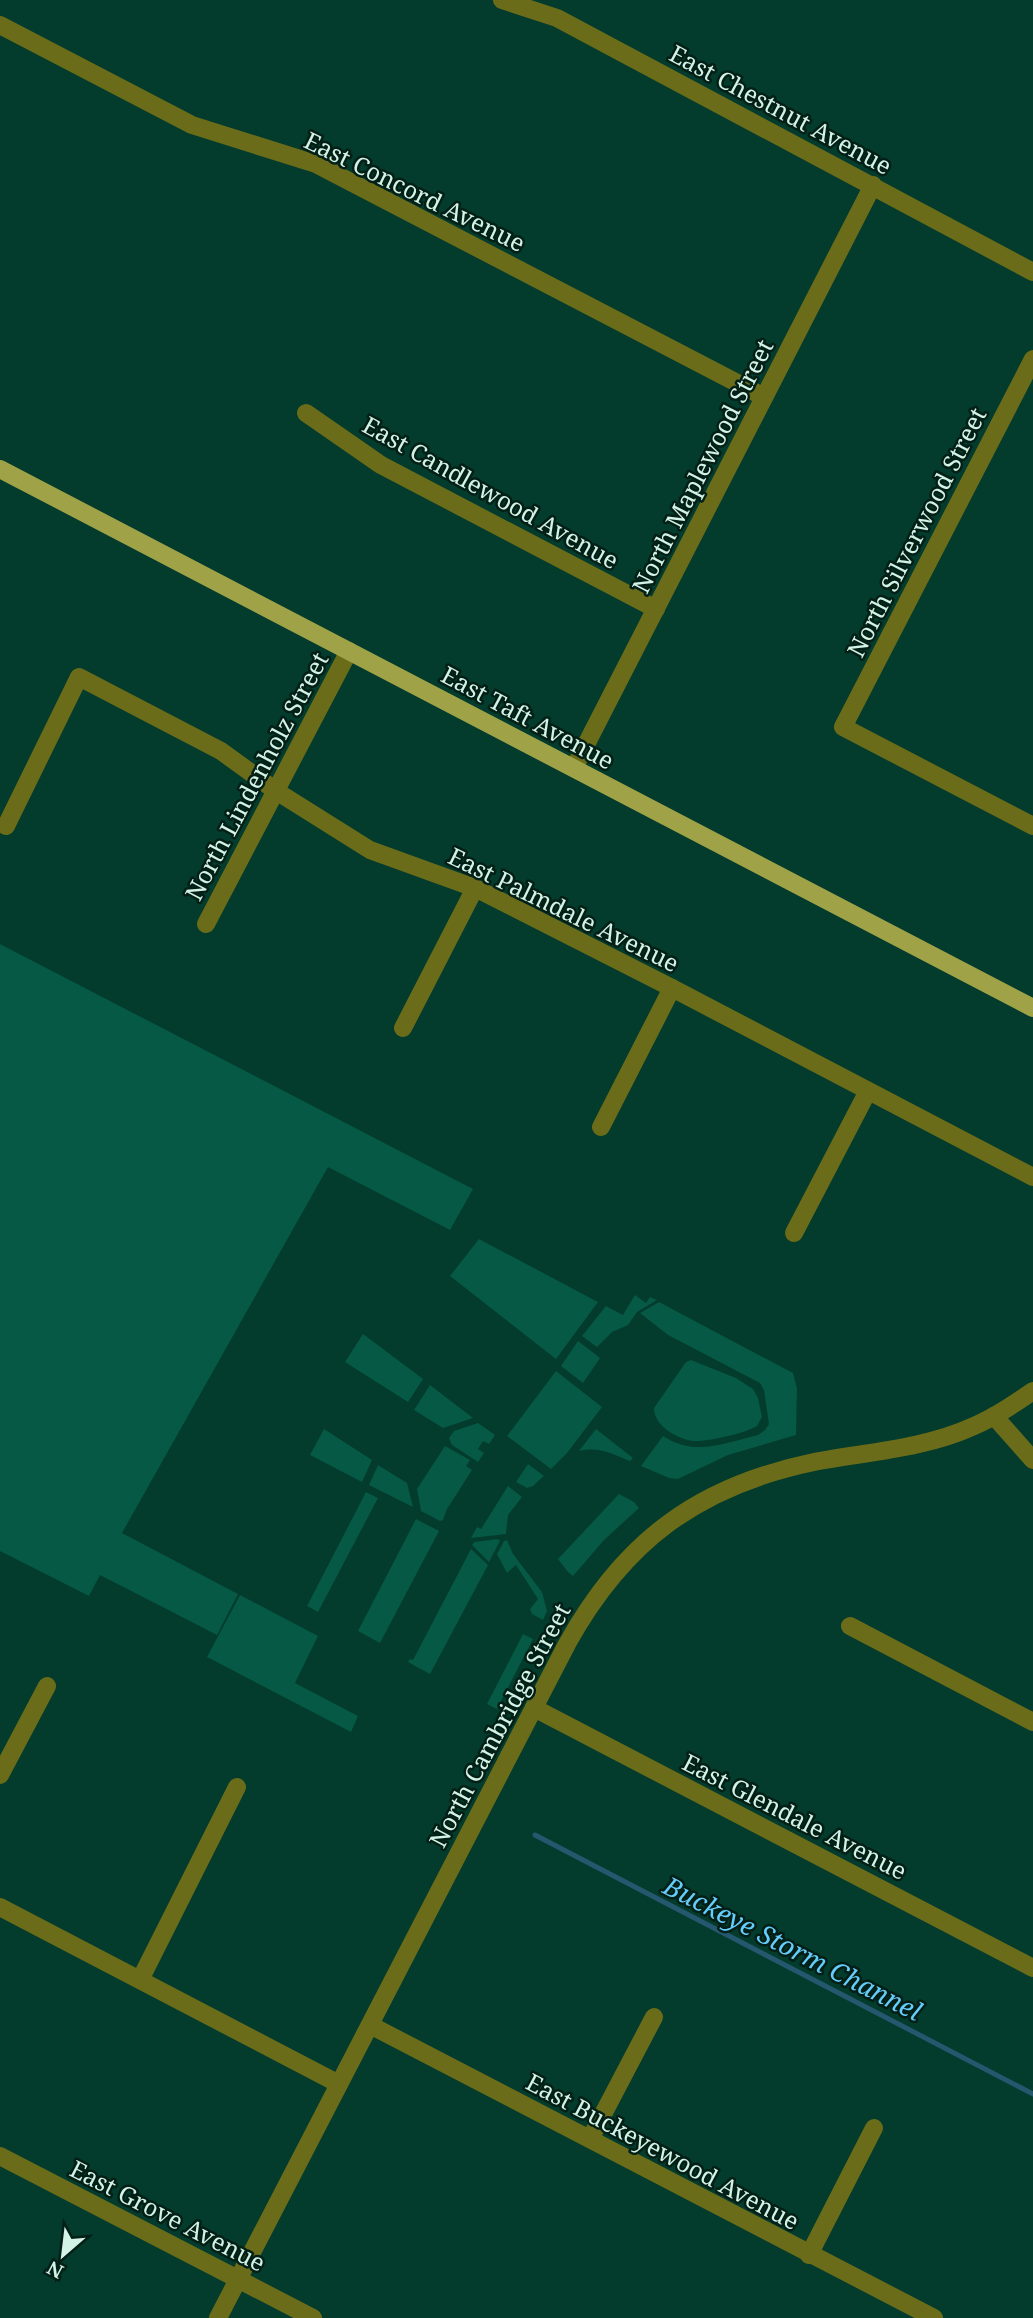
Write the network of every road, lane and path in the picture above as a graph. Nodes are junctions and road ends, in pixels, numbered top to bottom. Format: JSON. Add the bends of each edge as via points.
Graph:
{"nodes":[{"id":1,"x":502,"y":0,"type":"edge"},
{"id":2,"x":0,"y":25,"type":"edge"},
{"id":3,"x":873,"y":185,"type":"junction"},
{"id":4,"x":1033,"y":272,"type":"edge"},
{"id":5,"x":1033,"y":359,"type":"edge"},
{"id":6,"x":764,"y":397,"type":"junction"},
{"id":7,"x":306,"y":412,"type":"dead end"},
{"id":8,"x":0,"y":469,"type":"edge"},
{"id":9,"x":656,"y":609,"type":"junction"},
{"id":10,"x":349,"y":651,"type":"junction"},
{"id":11,"x":574,"y":768,"type":"junction"},
{"id":12,"x":276,"y":791,"type":"junction"},
{"id":13,"x":6,"y":826,"type":"dead end"},
{"id":14,"x":1033,"y":826,"type":"edge"},
{"id":15,"x":475,"y":888,"type":"junction"},
{"id":16,"x":206,"y":924,"type":"dead end"},
{"id":17,"x":673,"y":988,"type":"junction"},
{"id":18,"x":1033,"y":1008,"type":"edge"},
{"id":19,"x":403,"y":1028,"type":"dead end"},
{"id":20,"x":868,"y":1091,"type":"junction"},
{"id":21,"x":601,"y":1127,"type":"dead end"},
{"id":22,"x":1033,"y":1177,"type":"edge"},
{"id":23,"x":794,"y":1233,"type":"dead end"},
{"id":24,"x":1033,"y":1391,"type":"edge"},
{"id":25,"x":994,"y":1416,"type":"junction"},
{"id":26,"x":1033,"y":1460,"type":"edge"},
{"id":27,"x":850,"y":1626,"type":"dead end"},
{"id":28,"x":47,"y":1686,"type":"dead end"},
{"id":29,"x":534,"y":1708,"type":"junction"},
{"id":30,"x":1033,"y":1722,"type":"edge"},
{"id":31,"x":0,"y":1775,"type":"edge"},
{"id":32,"x":237,"y":1787,"type":"dead end"},
{"id":33,"x":0,"y":1907,"type":"edge"},
{"id":34,"x":1033,"y":1968,"type":"edge"},
{"id":35,"x":140,"y":1980,"type":"junction"},
{"id":36,"x":654,"y":2017,"type":"dead end"},
{"id":37,"x":370,"y":2025,"type":"junction"},
{"id":38,"x":339,"y":2084,"type":"junction"},
{"id":39,"x":874,"y":2128,"type":"dead end"},
{"id":40,"x":590,"y":2139,"type":"junction"},
{"id":41,"x":0,"y":2156,"type":"edge"},
{"id":42,"x":809,"y":2255,"type":"junction"},
{"id":43,"x":239,"y":2280,"type":"junction"},
{"id":44,"x":218,"y":2318,"type":"edge"},
{"id":45,"x":313,"y":2318,"type":"edge"},
{"id":46,"x":934,"y":2318,"type":"edge"}],
"edges":[{"from":1,"to":3,"type":"street","name":"East Chestnut Avenue","via":[[557,18]]},
{"from":2,"to":6,"type":"street","name":"East Concord Avenue","via":[[192,125],[316,164]]},
{"from":3,"to":4,"type":"street","name":"East Chestnut Avenue"},
{"from":3,"to":6,"type":"street","name":"North Maplewood Street"},
{"from":5,"to":14,"type":"street","name":"North Silverwood Street","via":[[843,727]]},
{"from":6,"to":9,"type":"street","name":"North Maplewood Street"},
{"from":7,"to":9,"type":"street","name":"East Candlewood Avenue","via":[[381,465]]},
{"from":8,"to":10,"type":"main road","name":"East Taft Avenue"},
{"from":9,"to":11,"type":"street","name":"North Maplewood Street"},
{"from":10,"to":11,"type":"main road","name":"East Taft Avenue"},
{"from":10,"to":12,"type":"street","name":"North Lindenholz Street"},
{"from":11,"to":18,"type":"main road","name":"East Taft Avenue"},
{"from":12,"to":13,"type":"street","name":"East Palmdale Avenue","via":[[222,751],[79,677]]},
{"from":12,"to":15,"type":"street","name":"East Palmdale Avenue","via":[[370,850]]},
{"from":12,"to":16,"type":"street","name":"North Lindenholz Street"},
{"from":15,"to":17,"type":"street","name":"East Palmdale Avenue"},
{"from":15,"to":19,"type":"street"},
{"from":17,"to":20,"type":"street","name":"East Palmdale Avenue"},
{"from":17,"to":21,"type":"street"},
{"from":20,"to":22,"type":"street","name":"East Palmdale Avenue"},
{"from":20,"to":23,"type":"street"},
{"from":24,"to":25,"type":"street","name":"North Cambridge Street"},
{"from":25,"to":26,"type":"street"},
{"from":25,"to":29,"type":"street","name":"North Cambridge Street","via":[[954,1434],[770,1472],[687,1510],[636,1550],[604,1584]]},
{"from":27,"to":30,"type":"street"},
{"from":28,"to":31,"type":"street"},
{"from":29,"to":34,"type":"street","name":"East Glendale Avenue"},
{"from":29,"to":37,"type":"street","name":"North Cambridge Street"},
{"from":32,"to":35,"type":"street"},
{"from":33,"to":35,"type":"street"},
{"from":35,"to":38,"type":"street"},
{"from":36,"to":40,"type":"street"},
{"from":37,"to":38,"type":"street","name":"North Cambridge Street"},
{"from":37,"to":40,"type":"street","name":"East Buckeyewood Avenue"},
{"from":38,"to":43,"type":"street","name":"North Cambridge Street"},
{"from":39,"to":42,"type":"street"},
{"from":40,"to":42,"type":"street","name":"East Buckeyewood Avenue"},
{"from":41,"to":43,"type":"street","name":"East Grove Avenue"},
{"from":42,"to":46,"type":"street","name":"East Buckeyewood Avenue"},
{"from":43,"to":44,"type":"street","name":"North Cambridge Street"},
{"from":43,"to":45,"type":"street","name":"East Grove Avenue"}]}
